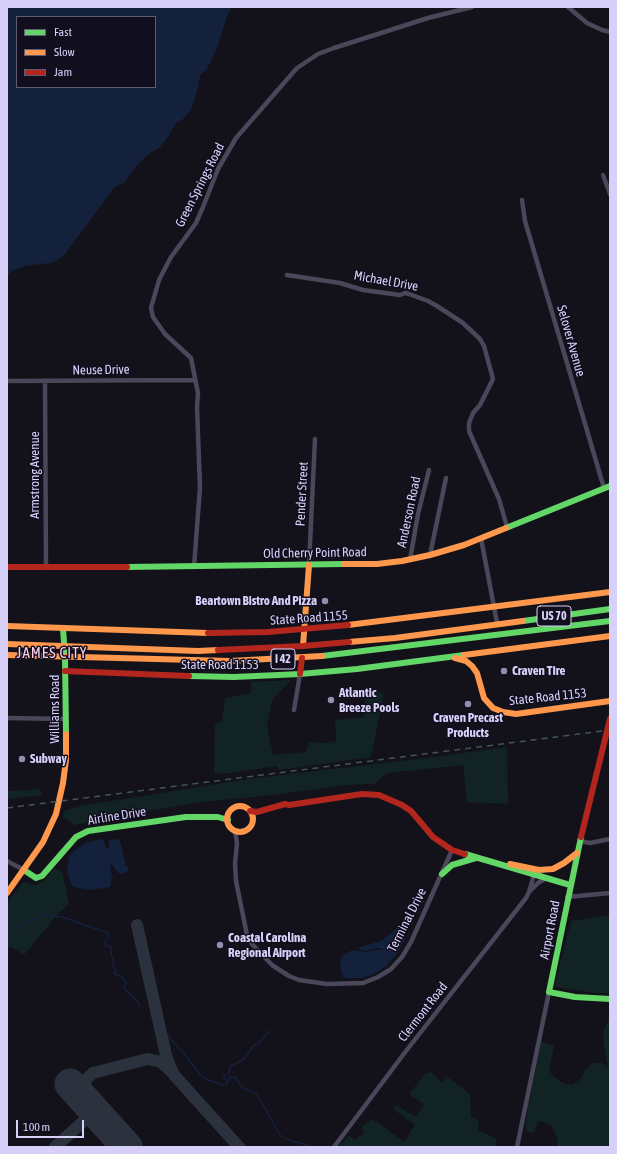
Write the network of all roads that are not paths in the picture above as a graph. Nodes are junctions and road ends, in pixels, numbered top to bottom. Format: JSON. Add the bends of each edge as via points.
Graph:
{"nodes":[{"id":1,"x":472,"y":7,"type":"edge"},
{"id":2,"x":568,"y":7,"type":"edge"},
{"id":3,"x":610,"y":32,"type":"edge"},
{"id":4,"x":603,"y":175,"type":"dead end"},
{"id":5,"x":610,"y":194,"type":"edge"},
{"id":6,"x":522,"y":200,"type":"dead end"},
{"id":7,"x":287,"y":275,"type":"dead end"},
{"id":8,"x":195,"y":380,"type":"junction"},
{"id":9,"x":45,"y":381,"type":"junction"},
{"id":10,"x":7,"y":382,"type":"edge"},
{"id":11,"x":315,"y":439,"type":"dead end"},
{"id":12,"x":429,"y":470,"type":"dead end"},
{"id":13,"x":446,"y":478,"type":"dead end"},
{"id":14,"x":610,"y":486,"type":"edge"},
{"id":15,"x":604,"y":488,"type":"junction"},
{"id":16,"x":507,"y":527,"type":"junction"},
{"id":17,"x":482,"y":538,"type":"junction"},
{"id":18,"x":430,"y":555,"type":"junction"},
{"id":19,"x":410,"y":560,"type":"junction"},
{"id":20,"x":309,"y":565,"type":"junction"},
{"id":21,"x":7,"y":567,"type":"edge"},
{"id":22,"x":194,"y":567,"type":"junction"},
{"id":23,"x":46,"y":568,"type":"junction"},
{"id":24,"x":610,"y":592,"type":"edge"},
{"id":25,"x":494,"y":607,"type":"junction"},
{"id":26,"x":610,"y":609,"type":"edge"},
{"id":27,"x":610,"y":621,"type":"edge"},
{"id":28,"x":498,"y":623,"type":"junction"},
{"id":29,"x":7,"y":626,"type":"edge"},
{"id":30,"x":63,"y":628,"type":"junction"},
{"id":31,"x":305,"y":630,"type":"junction"},
{"id":32,"x":610,"y":636,"type":"edge"},
{"id":33,"x":7,"y":644,"type":"edge"},
{"id":34,"x":64,"y":646,"type":"junction"},
{"id":35,"x":303,"y":646,"type":"junction"},
{"id":36,"x":7,"y":654,"type":"edge"},
{"id":37,"x":65,"y":657,"type":"junction"},
{"id":38,"x":445,"y":657,"type":"junction"},
{"id":39,"x":302,"y":658,"type":"junction"},
{"id":40,"x":65,"y":671,"type":"junction"},
{"id":41,"x":300,"y":674,"type":"junction"},
{"id":42,"x":610,"y":701,"type":"edge"},
{"id":43,"x":294,"y":710,"type":"dead end"},
{"id":44,"x":7,"y":718,"type":"edge"},
{"id":45,"x":66,"y":719,"type":"junction"},
{"id":46,"x":610,"y":719,"type":"edge"},
{"id":47,"x":289,"y":805,"type":"junction"},
{"id":48,"x":231,"y":811,"type":"junction"},
{"id":49,"x":250,"y":811,"type":"junction"},
{"id":50,"x":186,"y":817,"type":"junction"},
{"id":51,"x":228,"y":820,"type":"junction"},
{"id":52,"x":253,"y":821,"type":"junction"},
{"id":53,"x":235,"y":831,"type":"junction"},
{"id":54,"x":610,"y":839,"type":"edge"},
{"id":55,"x":580,"y":841,"type":"junction"},
{"id":56,"x":452,"y":850,"type":"junction"},
{"id":57,"x":577,"y":853,"type":"junction"},
{"id":58,"x":476,"y":858,"type":"junction"},
{"id":59,"x":7,"y":861,"type":"edge"},
{"id":60,"x":499,"y":865,"type":"junction"},
{"id":61,"x":24,"y":870,"type":"junction"},
{"id":62,"x":442,"y":874,"type":"junction"},
{"id":63,"x":534,"y":875,"type":"junction"},
{"id":64,"x":546,"y":878,"type":"junction"},
{"id":65,"x":570,"y":885,"type":"junction"},
{"id":66,"x":529,"y":892,"type":"junction"},
{"id":67,"x":7,"y":893,"type":"edge"},
{"id":68,"x":610,"y":893,"type":"edge"},
{"id":69,"x":567,"y":897,"type":"junction"},
{"id":70,"x":549,"y":992,"type":"junction"},
{"id":71,"x":610,"y":999,"type":"edge"},
{"id":72,"x":334,"y":1147,"type":"edge"},
{"id":73,"x":517,"y":1147,"type":"edge"}],
"edges":[{"from":1,"to":8,"type":"street","name":"Green Springs Road","via":[[318,54],[298,68],[236,138],[218,169],[196,223],[171,257],[159,280],[151,308],[160,328],[191,358]]},
{"from":2,"to":3,"type":"street","via":[[587,23]]},
{"from":4,"to":5,"type":"street"},
{"from":6,"to":15,"type":"street","name":"Selover Avenue","via":[[525,221]]},
{"from":7,"to":16,"type":"street","name":"Michael Drive","via":[[340,283],[363,290],[400,295],[405,293],[420,297],[463,323],[480,339],[493,379],[473,413],[469,431],[499,499]]},
{"from":8,"to":9,"type":"street","name":"Neuse Drive"},
{"from":8,"to":22,"type":"street","name":"Green Springs Road","via":[[198,393],[200,487]]},
{"from":9,"to":10,"type":"street","name":"Neuse Drive"},
{"from":9,"to":23,"type":"street","name":"Armstrong Avenue"},
{"from":11,"to":20,"type":"street","name":"Pender Street"},
{"from":12,"to":19,"type":"street","name":"Anderson Road"},
{"from":13,"to":18,"type":"street"},
{"from":14,"to":15,"type":"main road","name":"Old Cherry Point Road"},
{"from":15,"to":16,"type":"main road","name":"Old Cherry Point Road"},
{"from":16,"to":17,"type":"main road","name":"Old Cherry Point Road"},
{"from":17,"to":18,"type":"main road","name":"Old Cherry Point Road"},
{"from":17,"to":25,"type":"street"},
{"from":18,"to":19,"type":"main road","name":"Old Cherry Point Road"},
{"from":19,"to":20,"type":"main road","name":"Old Cherry Point Road","via":[[377,564]]},
{"from":20,"to":22,"type":"main road","name":"Old Cherry Point Road"},
{"from":20,"to":31,"type":"main road","name":"Pender Street"},
{"from":21,"to":23,"type":"main road","name":"Old Cherry Point Road"},
{"from":22,"to":23,"type":"main road","name":"Old Cherry Point Road"},
{"from":24,"to":25,"type":"main road","name":"State Road 1155"},
{"from":25,"to":28,"type":"street"},
{"from":25,"to":31,"type":"main road","name":"State Road 1155"},
{"from":26,"to":28,"type":"main road","number":"US 70"},
{"from":27,"to":39,"type":"main road","number":"I 42"},
{"from":28,"to":35,"type":"main road","number":"US 70","via":[[396,638]]},
{"from":29,"to":30,"type":"main road","name":"State Road 1155"},
{"from":30,"to":31,"type":"main road","name":"State Road 1155","via":[[211,633]]},
{"from":30,"to":34,"type":"main road","name":"Williams Road"},
{"from":31,"to":35,"type":"main road","name":"Pender Street"},
{"from":32,"to":38,"type":"main road","name":"State Road 1153"},
{"from":33,"to":34,"type":"main road","number":"US 70"},
{"from":34,"to":35,"type":"main road","number":"US 70","via":[[198,651]]},
{"from":34,"to":37,"type":"main road","name":"Williams Road"},
{"from":36,"to":37,"type":"main road","number":"I 42"},
{"from":37,"to":39,"type":"main road","number":"I 42","via":[[230,661]]},
{"from":37,"to":40,"type":"main road","name":"Williams Road"},
{"from":38,"to":41,"type":"main road","name":"State Road 1153"},
{"from":38,"to":42,"type":"main road","name":"State Road 1153","via":[[466,661],[472,666],[477,673],[484,698],[493,708],[503,712],[516,714]]},
{"from":39,"to":41,"type":"main road"},
{"from":40,"to":41,"type":"main road","name":"State Road 1153","via":[[234,677]]},
{"from":40,"to":45,"type":"main road","name":"Williams Road"},
{"from":41,"to":43,"type":"street"},
{"from":44,"to":45,"type":"street"},
{"from":45,"to":61,"type":"main road","name":"Williams Road","via":[[66,772],[56,814],[43,842]]},
{"from":46,"to":55,"type":"main road","name":"Airport Road"},
{"from":47,"to":49,"type":"main road","via":[[257,812]]},
{"from":47,"to":52,"type":"main road","via":[[258,816]]},
{"from":47,"to":56,"type":"main road","via":[[362,794],[380,796],[394,800],[407,808],[433,837]]},
{"from":48,"to":49,"type":"main road","via":[[238,807]]},
{"from":48,"to":50,"type":"main road","via":[[190,814]]},
{"from":48,"to":51,"type":"main road"},
{"from":49,"to":52,"type":"main road"},
{"from":50,"to":51,"type":"main road","via":[[218,817]]},
{"from":50,"to":61,"type":"main road","name":"Airline Drive","via":[[88,831],[76,837],[42,876],[36,878]]},
{"from":51,"to":53,"type":"main road","name":"Terminal Drive","via":[[230,827]]},
{"from":52,"to":53,"type":"main road","via":[[247,830]]},
{"from":53,"to":62,"type":"street","name":"Terminal Drive","via":[[235,876],[247,935],[256,949],[272,965],[299,980],[335,985],[363,983],[391,969],[411,942]]},
{"from":54,"to":55,"type":"street","via":[[590,843]]},
{"from":55,"to":57,"type":"main road","name":"Airport Road"},
{"from":56,"to":58,"type":"main road"},
{"from":56,"to":62,"type":"street","name":"Terminal Drive"},
{"from":57,"to":60,"type":"main road","via":[[558,866],[546,870]]},
{"from":57,"to":65,"type":"main road","name":"Airport Road"},
{"from":58,"to":60,"type":"main road"},
{"from":58,"to":62,"type":"main road","via":[[459,862]]},
{"from":59,"to":61,"type":"street"},
{"from":60,"to":63,"type":"main road"},
{"from":61,"to":67,"type":"main road","name":"Williams Road"},
{"from":63,"to":64,"type":"main road"},
{"from":63,"to":66,"type":"street","name":"Clermont Road"},
{"from":64,"to":65,"type":"main road"},
{"from":64,"to":66,"type":"street","name":"Clermont Road"},
{"from":65,"to":69,"type":"main road","name":"Airport Road"},
{"from":66,"to":72,"type":"street","name":"Clermont Road"},
{"from":68,"to":69,"type":"street"},
{"from":69,"to":70,"type":"main road","name":"Airport Road"},
{"from":70,"to":71,"type":"main road","via":[[575,998]]},
{"from":70,"to":73,"type":"street","name":"Airport Road"}]}
